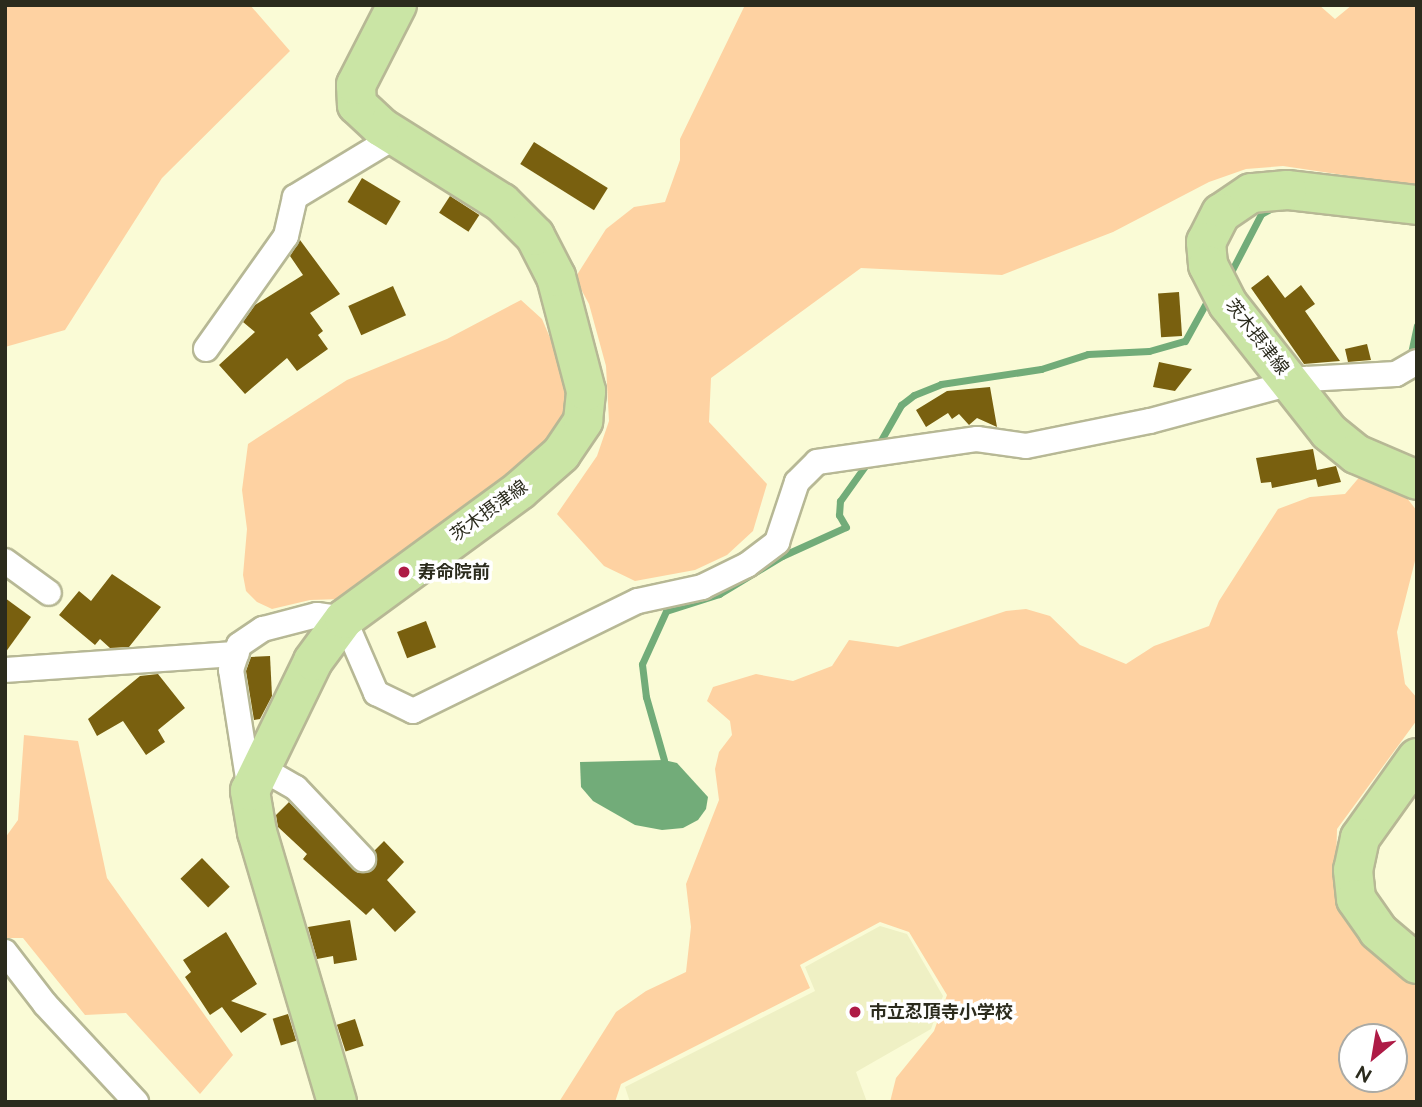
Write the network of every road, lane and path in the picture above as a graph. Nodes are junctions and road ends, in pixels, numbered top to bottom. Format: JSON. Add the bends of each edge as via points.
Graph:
{"nodes":[{"id":1,"x":397,"y":5,"type":"edge"},
{"id":2,"x":396,"y":136,"type":"junction"},
{"id":3,"x":1417,"y":205,"type":"edge"},
{"id":4,"x":205,"y":349,"type":"dead end"},
{"id":5,"x":1417,"y":362,"type":"edge"},
{"id":6,"x":1294,"y":384,"type":"junction"},
{"id":7,"x":1417,"y":480,"type":"edge"},
{"id":8,"x":5,"y":561,"type":"edge"},
{"id":9,"x":49,"y":593,"type":"dead end"},
{"id":10,"x":344,"y":619,"type":"junction"},
{"id":11,"x":236,"y":654,"type":"junction"},
{"id":12,"x":5,"y":670,"type":"edge"},
{"id":13,"x":1417,"y":758,"type":"edge"},
{"id":14,"x":255,"y":780,"type":"junction"},
{"id":15,"x":363,"y":859,"type":"dead end"},
{"id":16,"x":5,"y":952,"type":"edge"},
{"id":17,"x":1417,"y":964,"type":"edge"},
{"id":18,"x":136,"y":1102,"type":"edge"},
{"id":19,"x":337,"y":1102,"type":"edge"}],
"edges":[{"from":1,"to":2,"type":"main road","name":"茨木摂津線","via":[[356,85],[357,105]]},
{"from":2,"to":4,"type":"street","via":[[295,197],[286,236]]},
{"from":2,"to":10,"type":"main road","name":"茨木摂津線","via":[[502,203],[535,236],[556,277],[585,401],[583,421],[561,454],[520,490]]},
{"from":3,"to":6,"type":"main road","name":"茨木摂津線","via":[[1287,190],[1251,193],[1221,213],[1206,242],[1208,265],[1228,304]]},
{"from":5,"to":6,"type":"street","via":[[1396,374],[1306,379]]},
{"from":6,"to":7,"type":"main road","name":"茨木摂津線","via":[[1329,432],[1356,454]]},
{"from":6,"to":10,"type":"street","via":[[1026,446],[977,439],[817,462],[797,482],[778,542],[747,565],[702,587],[638,601],[413,710],[376,692]]},
{"from":8,"to":9,"type":"street"},
{"from":10,"to":11,"type":"street","via":[[317,615],[263,629],[239,645]]},
{"from":10,"to":14,"type":"main road","name":"茨木摂津線","via":[[313,661]]},
{"from":11,"to":12,"type":"street"},
{"from":11,"to":14,"type":"street","via":[[231,670]]},
{"from":13,"to":17,"type":"main road","via":[[1360,838],[1353,870],[1356,899]]},
{"from":14,"to":15,"type":"street","via":[[296,788]]},
{"from":14,"to":19,"type":"main road","via":[[257,832]]},
{"from":16,"to":18,"type":"street","via":[[45,1004]]}]}
